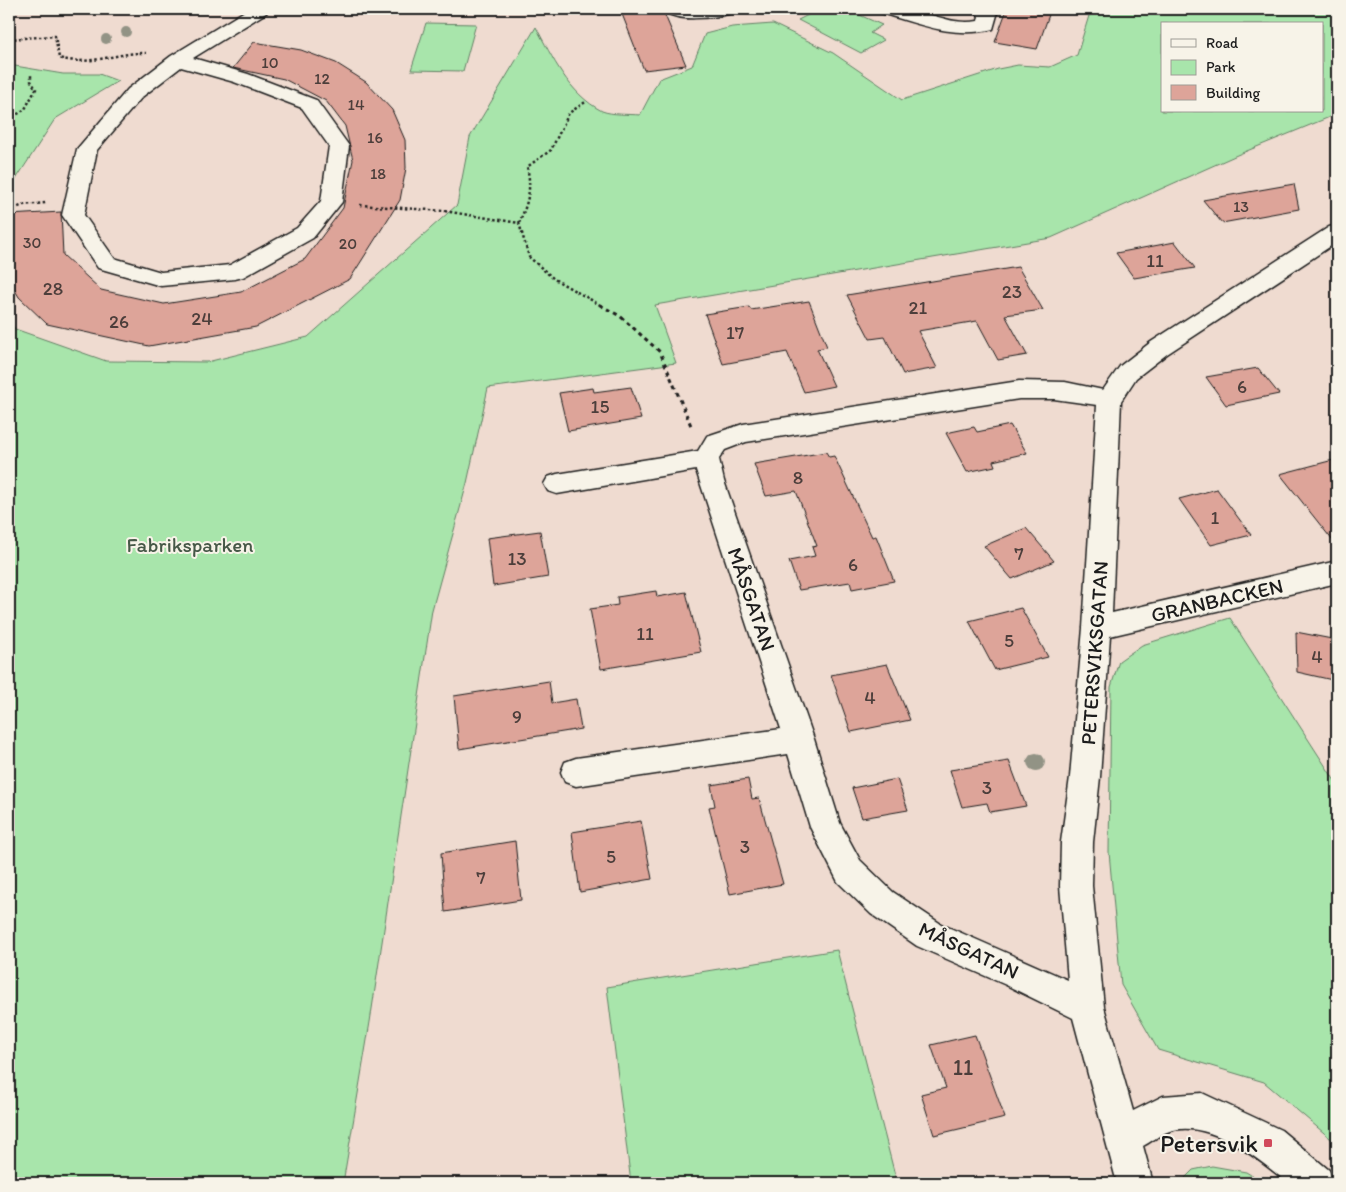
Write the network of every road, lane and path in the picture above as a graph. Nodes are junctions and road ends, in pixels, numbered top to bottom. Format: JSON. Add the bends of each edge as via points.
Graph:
{"nodes":[{"id":1,"x":260,"y":9,"type":"edge"},
{"id":2,"x":672,"y":9,"type":"edge"},
{"id":3,"x":726,"y":9,"type":"edge"},
{"id":4,"x":925,"y":9,"type":"edge"},
{"id":5,"x":982,"y":9,"type":"edge"},
{"id":6,"x":893,"y":11,"type":"edge"},
{"id":7,"x":9,"y":39,"type":"edge"},
{"id":8,"x":151,"y":53,"type":"dead end"},
{"id":9,"x":178,"y":60,"type":"junction"},
{"id":10,"x":32,"y":74,"type":"dead end"},
{"id":11,"x":587,"y":101,"type":"dead end"},
{"id":12,"x":9,"y":120,"type":"edge"},
{"id":13,"x":76,"y":202,"type":"junction"},
{"id":14,"x":331,"y":202,"type":"junction"},
{"id":15,"x":9,"y":211,"type":"edge"},
{"id":16,"x":519,"y":223,"type":"junction"},
{"id":17,"x":1337,"y":232,"type":"edge"},
{"id":18,"x":1110,"y":400,"type":"junction"},
{"id":19,"x":711,"y":451,"type":"junction"},
{"id":20,"x":557,"y":484,"type":"dead end"},
{"id":21,"x":1337,"y":572,"type":"edge"},
{"id":22,"x":1097,"y":628,"type":"junction"},
{"id":23,"x":800,"y":739,"type":"junction"},
{"id":24,"x":576,"y":772,"type":"dead end"},
{"id":25,"x":1087,"y":1007,"type":"junction"},
{"id":26,"x":1123,"y":1138,"type":"junction"},
{"id":27,"x":1136,"y":1183,"type":"edge"},
{"id":28,"x":1316,"y":1183,"type":"edge"}],
"edges":[{"from":1,"to":9,"type":"street"},
{"from":2,"to":3,"type":"street","via":[[704,13]]},
{"from":4,"to":6,"type":"street"},
{"from":5,"to":6,"type":"street","via":[[988,15],[986,24],[973,29]]},
{"from":7,"to":8,"type":"path","via":[[54,36],[59,58],[68,62],[128,52]]},
{"from":9,"to":13,"type":"street","via":[[135,93],[87,149]]},
{"from":9,"to":14,"type":"street","via":[[241,78],[309,104],[339,146]]},
{"from":10,"to":12,"type":"path","via":[[36,89],[26,109]]},
{"from":11,"to":16,"type":"path","via":[[569,113],[551,150],[527,167],[531,192]]},
{"from":13,"to":14,"type":"street","via":[[73,215],[106,262],[161,279],[235,272],[305,233]]},
{"from":13,"to":15,"type":"path","via":[[23,205]]},
{"from":14,"to":16,"type":"path","via":[[444,211]]},
{"from":16,"to":19,"type":"path","via":[[529,257],[554,279],[620,316],[660,352],[691,428]]},
{"from":17,"to":18,"type":"street","name":"PETERSVIKSGATAN","via":[[1159,348],[1128,372]]},
{"from":18,"to":19,"type":"street","via":[[1078,391],[1019,390],[743,433]]},
{"from":18,"to":22,"type":"street","name":"PETERSVIKSGATAN"},
{"from":19,"to":20,"type":"street"},
{"from":19,"to":23,"type":"street","name":"MÅSGATAN","via":[[711,481]]},
{"from":21,"to":22,"type":"street","name":"GRANBACKEN"},
{"from":22,"to":25,"type":"street","name":"PETERSVIKSGATAN","via":[[1077,842],[1076,886]]},
{"from":23,"to":24,"type":"street"},
{"from":23,"to":25,"type":"street","name":"MÅSGATAN","via":[[826,827],[849,871],[882,903],[929,935]]},
{"from":25,"to":26,"type":"street","name":"PETERSVIKSGATAN"},
{"from":26,"to":27,"type":"street","name":"PETERSVIKSGATAN"},
{"from":26,"to":28,"type":"street","via":[[1163,1114],[1202,1111],[1268,1142]]}]}
